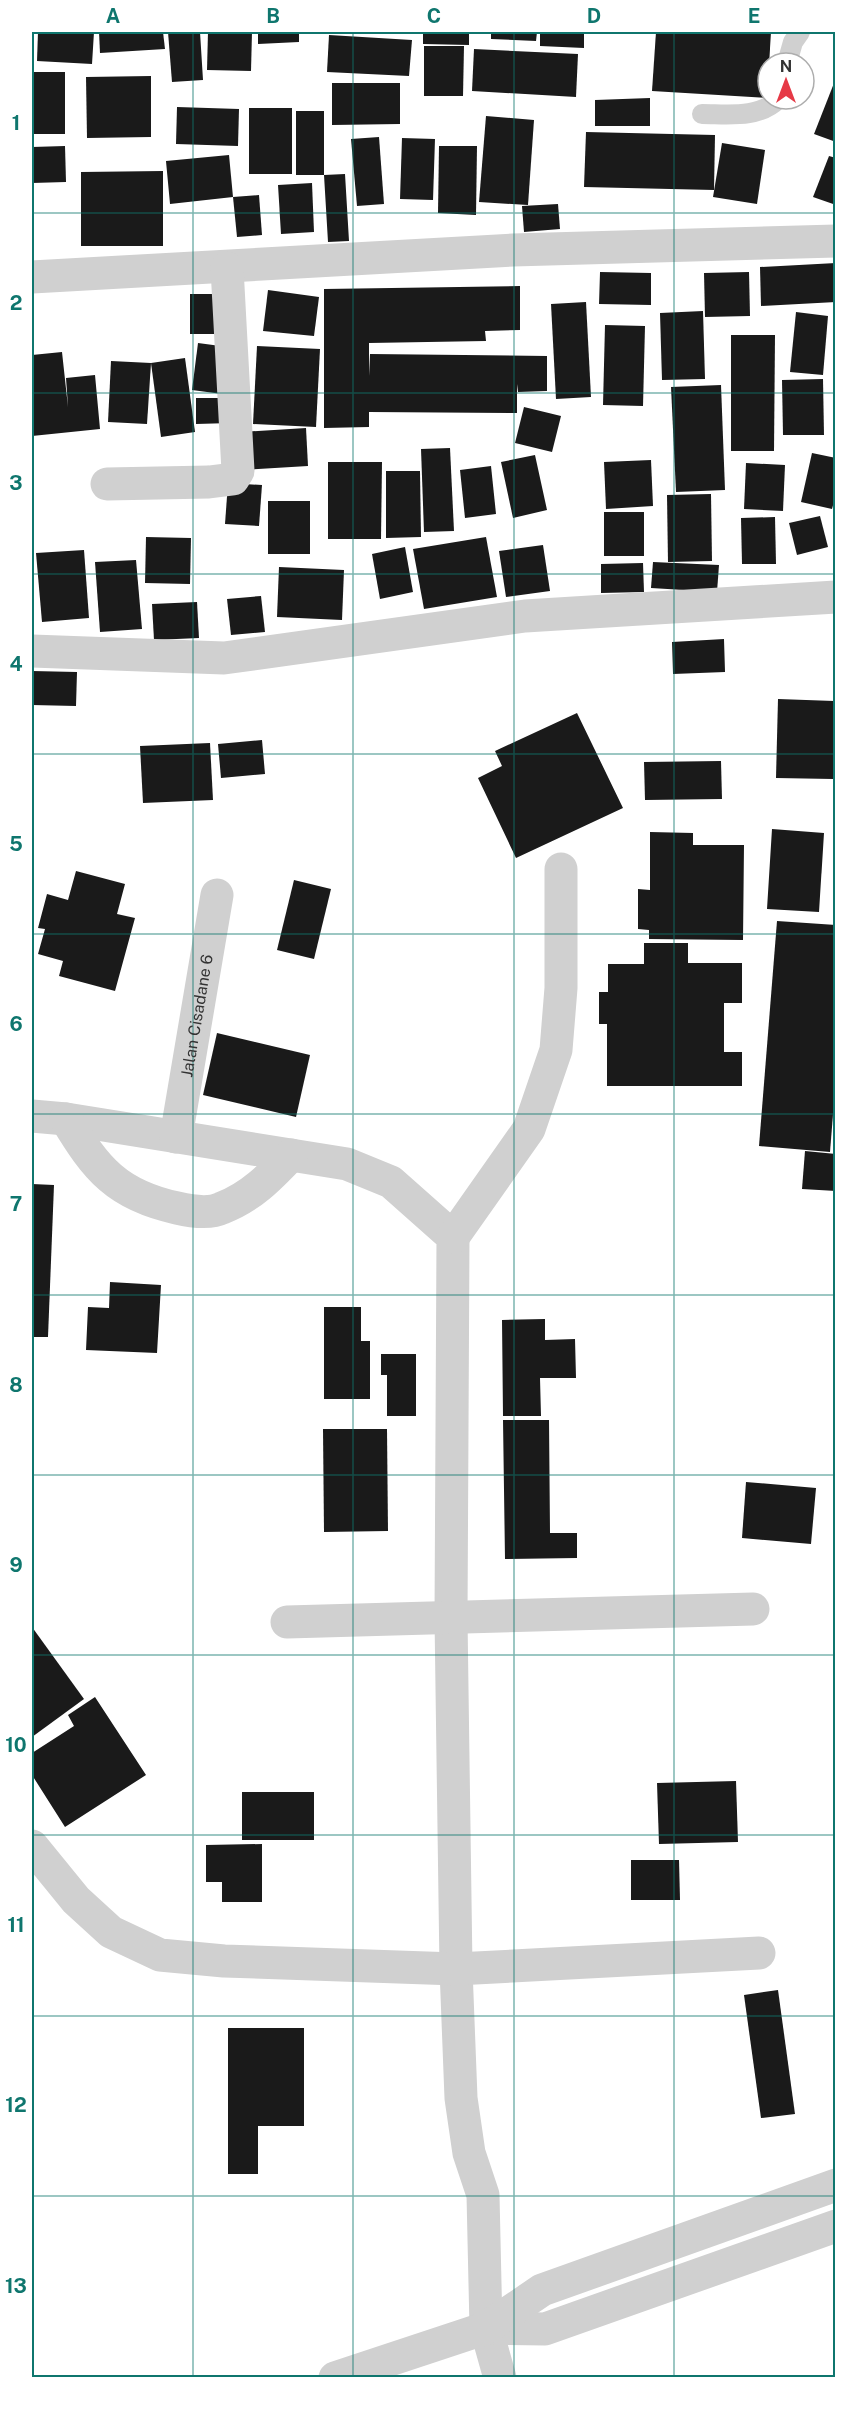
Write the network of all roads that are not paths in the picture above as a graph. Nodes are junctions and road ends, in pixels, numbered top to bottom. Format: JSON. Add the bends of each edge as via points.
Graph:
{"nodes":[{"id":1,"x":800,"y":32,"type":"edge"},
{"id":2,"x":791,"y":51,"type":"edge"},
{"id":3,"x":757,"y":111,"type":"edge"},
{"id":4,"x":702,"y":114,"type":"dead end"},
{"id":5,"x":836,"y":241,"type":"edge"},
{"id":6,"x":226,"y":268,"type":"junction"},
{"id":7,"x":32,"y":277,"type":"edge"},
{"id":8,"x":107,"y":484,"type":"dead end"},
{"id":9,"x":836,"y":597,"type":"edge"},
{"id":10,"x":32,"y":651,"type":"edge"},
{"id":11,"x":561,"y":869,"type":"dead end"},
{"id":12,"x":217,"y":895,"type":"dead end"},
{"id":13,"x":32,"y":1116,"type":"edge"},
{"id":14,"x":66,"y":1119,"type":"junction"},
{"id":15,"x":176,"y":1137,"type":"junction"},
{"id":16,"x":291,"y":1155,"type":"junction"},
{"id":17,"x":453,"y":1237,"type":"junction"},
{"id":18,"x":753,"y":1610,"type":"dead end"},
{"id":19,"x":452,"y":1617,"type":"junction"},
{"id":20,"x":287,"y":1622,"type":"dead end"},
{"id":21,"x":32,"y":1846,"type":"edge"},
{"id":22,"x":759,"y":1953,"type":"dead end"},
{"id":23,"x":456,"y":1969,"type":"junction"},
{"id":24,"x":836,"y":2186,"type":"edge"},
{"id":25,"x":836,"y":2226,"type":"edge"},
{"id":26,"x":486,"y":2328,"type":"junction"},
{"id":27,"x":335,"y":2378,"type":"edge"},
{"id":28,"x":500,"y":2378,"type":"edge"}],
"edges":[{"from":1,"to":2,"type":"lane"},
{"from":3,"to":4,"type":"lane"},
{"from":5,"to":6,"type":"street","via":[[513,250]]},
{"from":6,"to":7,"type":"street"},
{"from":6,"to":8,"type":"street","via":[[238,471],[233,479],[209,482]]},
{"from":9,"to":10,"type":"street","via":[[525,616],[224,658]]},
{"from":11,"to":17,"type":"street","via":[[561,988],[555,1050],[529,1129]]},
{"from":12,"to":15,"type":"street","name":"Jalan Cisadane 6"},
{"from":13,"to":14,"type":"street"},
{"from":14,"to":15,"type":"street"},
{"from":14,"to":16,"type":"street","via":[[87,1154],[128,1192],[190,1211],[220,1210],[257,1190]]},
{"from":15,"to":16,"type":"street"},
{"from":16,"to":17,"type":"street","via":[[347,1164],[391,1182]]},
{"from":17,"to":19,"type":"street"},
{"from":18,"to":19,"type":"street"},
{"from":19,"to":20,"type":"street"},
{"from":19,"to":23,"type":"street"},
{"from":21,"to":23,"type":"street","via":[[76,1900],[111,1932],[160,1955]]},
{"from":22,"to":23,"type":"street"},
{"from":23,"to":26,"type":"street","via":[[461,2098],[469,2153],[483,2195]]},
{"from":24,"to":26,"type":"street","via":[[542,2290]]},
{"from":25,"to":26,"type":"street","via":[[544,2329]]},
{"from":26,"to":27,"type":"street"},
{"from":26,"to":28,"type":"street"}]}
